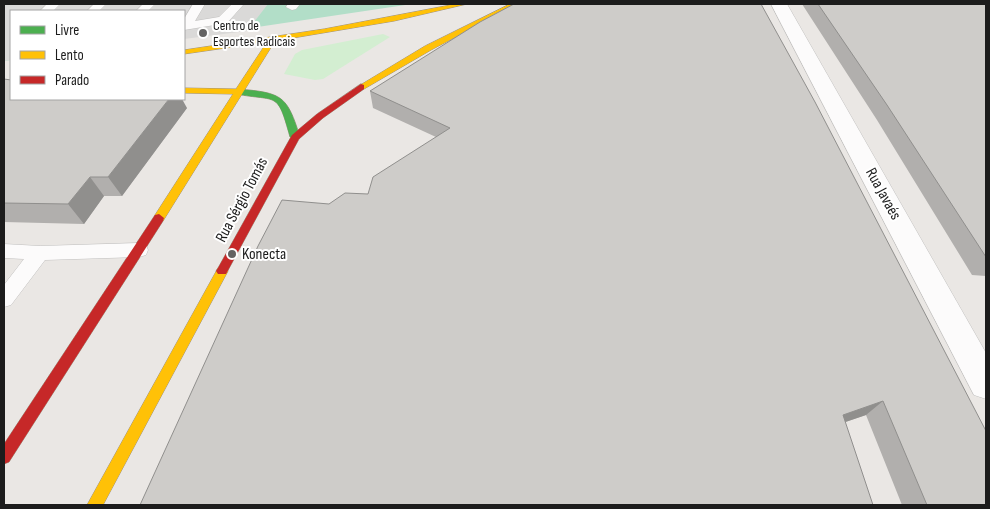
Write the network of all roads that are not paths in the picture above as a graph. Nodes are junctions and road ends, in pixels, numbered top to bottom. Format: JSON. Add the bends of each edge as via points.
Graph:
{"nodes":[{"id":1,"x":199,"y":4,"type":"edge"},
{"id":2,"x":238,"y":4,"type":"edge"},
{"id":3,"x":464,"y":4,"type":"edge"},
{"id":4,"x":515,"y":4,"type":"edge"},
{"id":5,"x":779,"y":4,"type":"edge"},
{"id":6,"x":185,"y":25,"type":"edge"},
{"id":7,"x":272,"y":40,"type":"junction"},
{"id":8,"x":185,"y":52,"type":"edge"},
{"id":9,"x":185,"y":90,"type":"edge"},
{"id":10,"x":239,"y":92,"type":"junction"},
{"id":11,"x":295,"y":137,"type":"junction"},
{"id":12,"x":139,"y":250,"type":"junction"},
{"id":13,"x":4,"y":252,"type":"edge"},
{"id":14,"x":40,"y":254,"type":"junction"},
{"id":15,"x":4,"y":299,"type":"edge"},
{"id":16,"x":986,"y":384,"type":"edge"},
{"id":17,"x":4,"y":457,"type":"edge"},
{"id":18,"x":96,"y":505,"type":"edge"}],
"edges":[{"from":1,"to":6,"type":"lane"},
{"from":2,"to":6,"type":"lane","via":[[224,20]]},
{"from":3,"to":7,"type":"main road","via":[[403,18]]},
{"from":4,"to":11,"type":"main road","name":"Rua Sérgio Tomás","via":[[404,61],[322,113]]},
{"from":5,"to":16,"type":"street","name":"Rua Javaés"},
{"from":7,"to":8,"type":"main road"},
{"from":7,"to":10,"type":"main road"},
{"from":9,"to":10,"type":"main road"},
{"from":10,"to":11,"type":"main road","via":[[278,99],[285,106]]},
{"from":10,"to":12,"type":"main road"},
{"from":11,"to":18,"type":"main road","name":"Rua Sérgio Tomás"},
{"from":12,"to":14,"type":"lane"},
{"from":12,"to":17,"type":"main road"},
{"from":13,"to":14,"type":"lane"},
{"from":14,"to":15,"type":"lane"}]}
